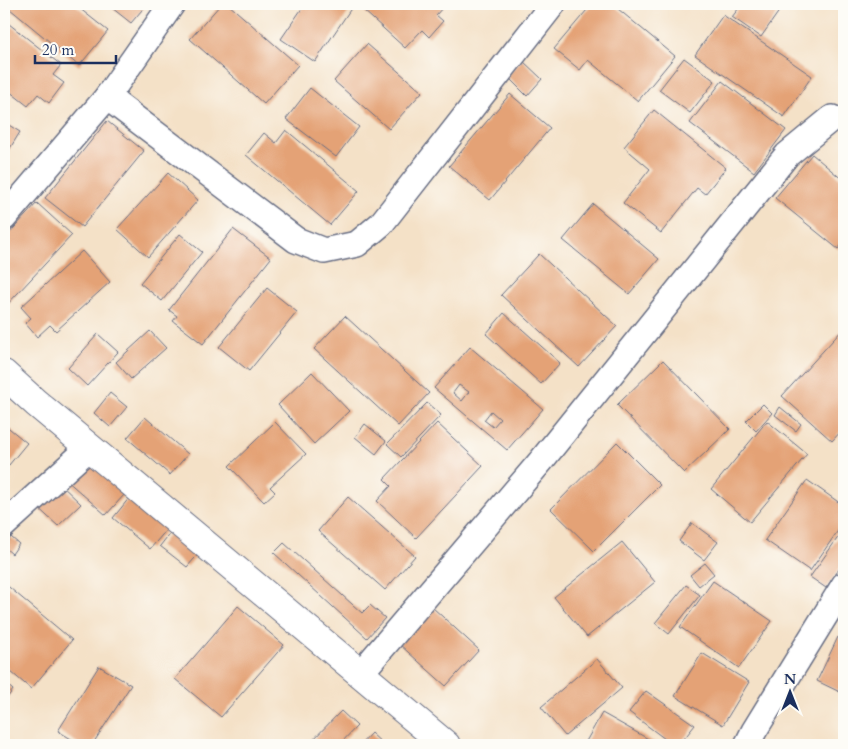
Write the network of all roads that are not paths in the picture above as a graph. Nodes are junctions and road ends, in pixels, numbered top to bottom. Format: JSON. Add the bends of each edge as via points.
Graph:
{"nodes":[{"id":1,"x":172,"y":4,"type":"edge"},
{"id":2,"x":553,"y":4,"type":"edge"},
{"id":3,"x":107,"y":97,"type":"junction"},
{"id":4,"x":832,"y":118,"type":"dead end"},
{"id":5,"x":4,"y":218,"type":"edge"},
{"id":6,"x":4,"y":374,"type":"edge"},
{"id":7,"x":90,"y":448,"type":"junction"},
{"id":8,"x":4,"y":525,"type":"edge"},
{"id":9,"x":844,"y":585,"type":"edge"},
{"id":10,"x":360,"y":674,"type":"junction"},
{"id":11,"x":446,"y":745,"type":"edge"},
{"id":12,"x":747,"y":745,"type":"edge"}],
"edges":[{"from":1,"to":3,"type":"street"},
{"from":2,"to":3,"type":"street","via":[[381,224],[357,244],[324,251],[296,240]]},
{"from":3,"to":5,"type":"street"},
{"from":4,"to":10,"type":"street","via":[[787,155],[541,461]]},
{"from":6,"to":7,"type":"street"},
{"from":7,"to":8,"type":"street"},
{"from":7,"to":10,"type":"street"},
{"from":9,"to":12,"type":"street"},
{"from":10,"to":11,"type":"street"}]}
